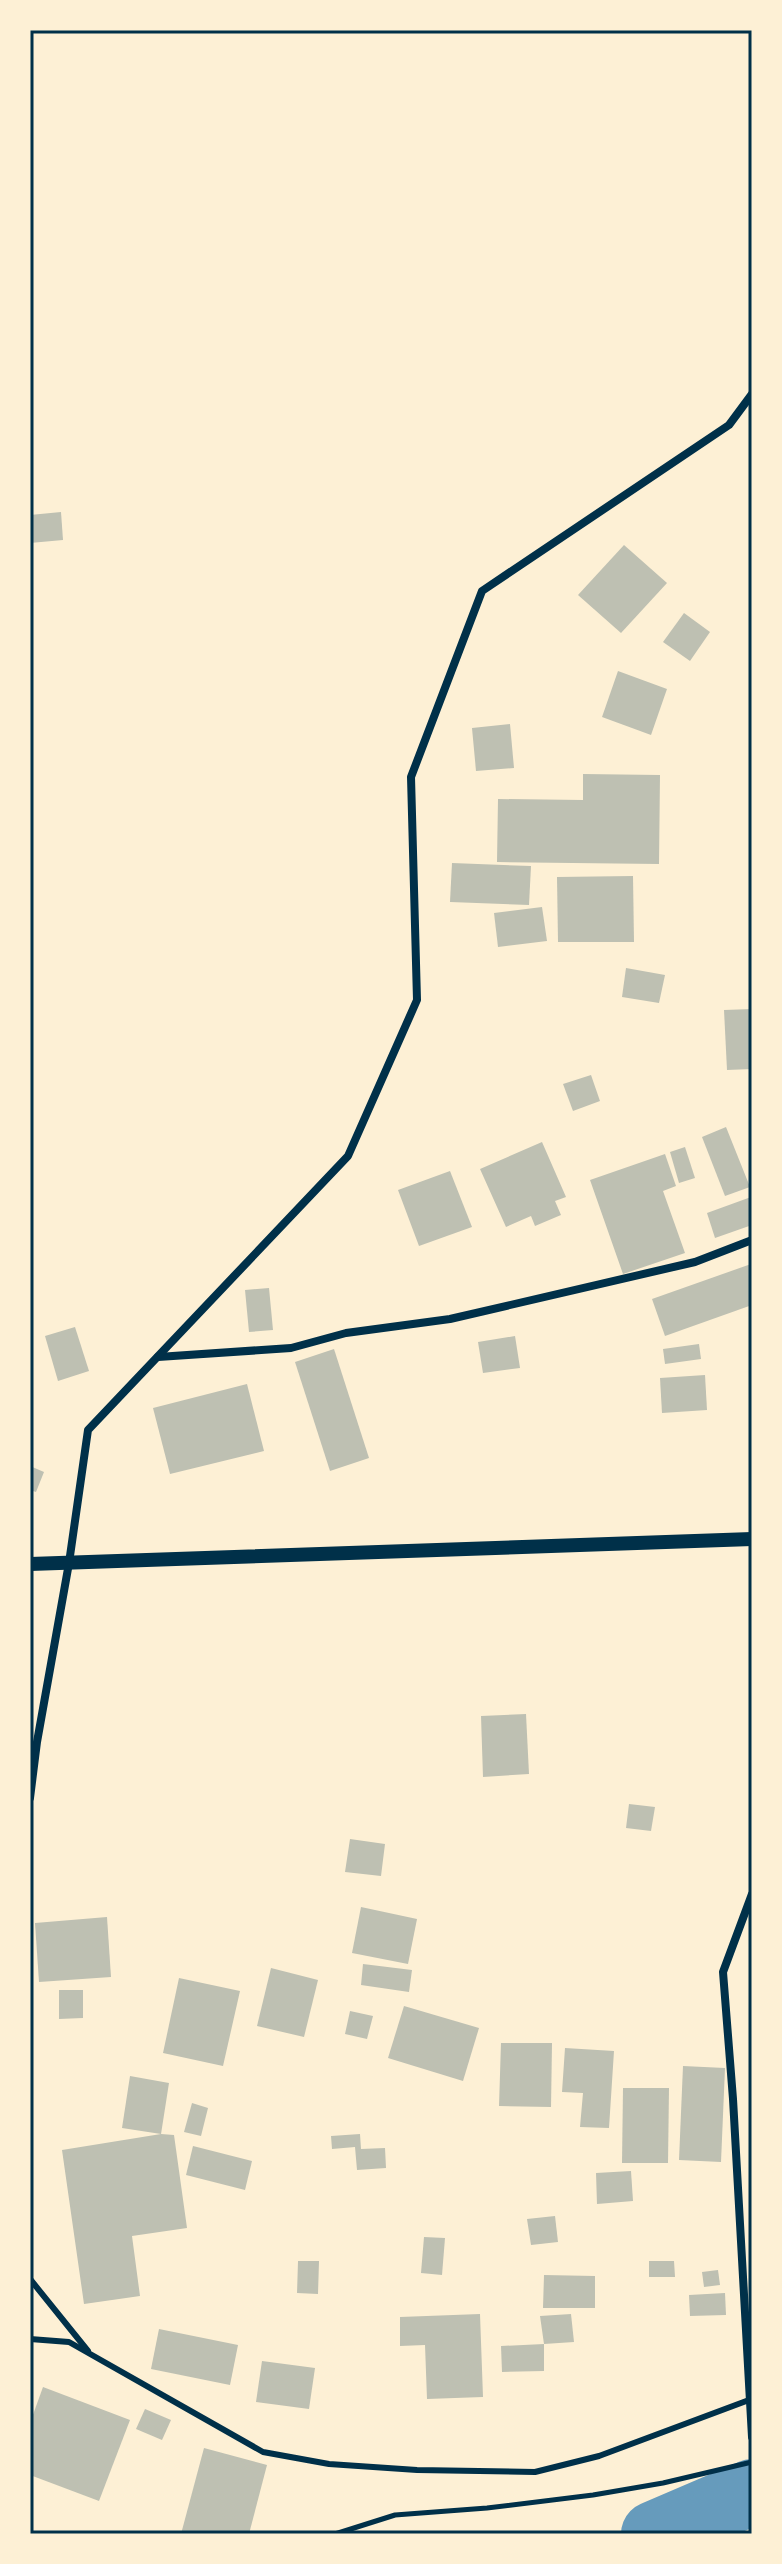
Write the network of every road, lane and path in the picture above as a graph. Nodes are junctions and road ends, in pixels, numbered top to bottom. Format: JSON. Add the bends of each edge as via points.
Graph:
{"nodes":[{"id":1,"x":752,"y":394,"type":"edge"},
{"id":2,"x":752,"y":1240,"type":"edge"},
{"id":3,"x":157,"y":1357,"type":"junction"},
{"id":4,"x":752,"y":1539,"type":"edge"},
{"id":5,"x":69,"y":1563,"type":"junction"},
{"id":6,"x":30,"y":1564,"type":"edge"},
{"id":7,"x":30,"y":1798,"type":"edge"},
{"id":8,"x":752,"y":1894,"type":"edge"},
{"id":9,"x":30,"y":2279,"type":"edge"},
{"id":10,"x":30,"y":2339,"type":"edge"},
{"id":11,"x":90,"y":2354,"type":"junction"},
{"id":12,"x":749,"y":2400,"type":"junction"},
{"id":13,"x":751,"y":2420,"type":"edge"},
{"id":14,"x":752,"y":2437,"type":"edge"},
{"id":15,"x":752,"y":2462,"type":"edge"},
{"id":16,"x":335,"y":2534,"type":"edge"}],
"edges":[{"from":1,"to":3,"type":"street","via":[[729,425],[482,591],[411,777],[417,1000],[348,1156]]},
{"from":2,"to":3,"type":"street","via":[[695,1262],[450,1319],[346,1333],[291,1348]]},
{"from":3,"to":5,"type":"street","via":[[88,1430]]},
{"from":4,"to":5,"type":"street"},
{"from":5,"to":6,"type":"street"},
{"from":5,"to":7,"type":"street"},
{"from":8,"to":12,"type":"street","via":[[723,1972]]},
{"from":9,"to":11,"type":"lane"},
{"from":10,"to":11,"type":"lane","via":[[69,2342]]},
{"from":11,"to":12,"type":"lane","via":[[263,2452],[329,2464],[535,2472],[599,2456]]},
{"from":12,"to":13,"type":"street"},
{"from":13,"to":14,"type":"street"},
{"from":15,"to":16,"type":"path","via":[[593,2495],[395,2515]]}]}
